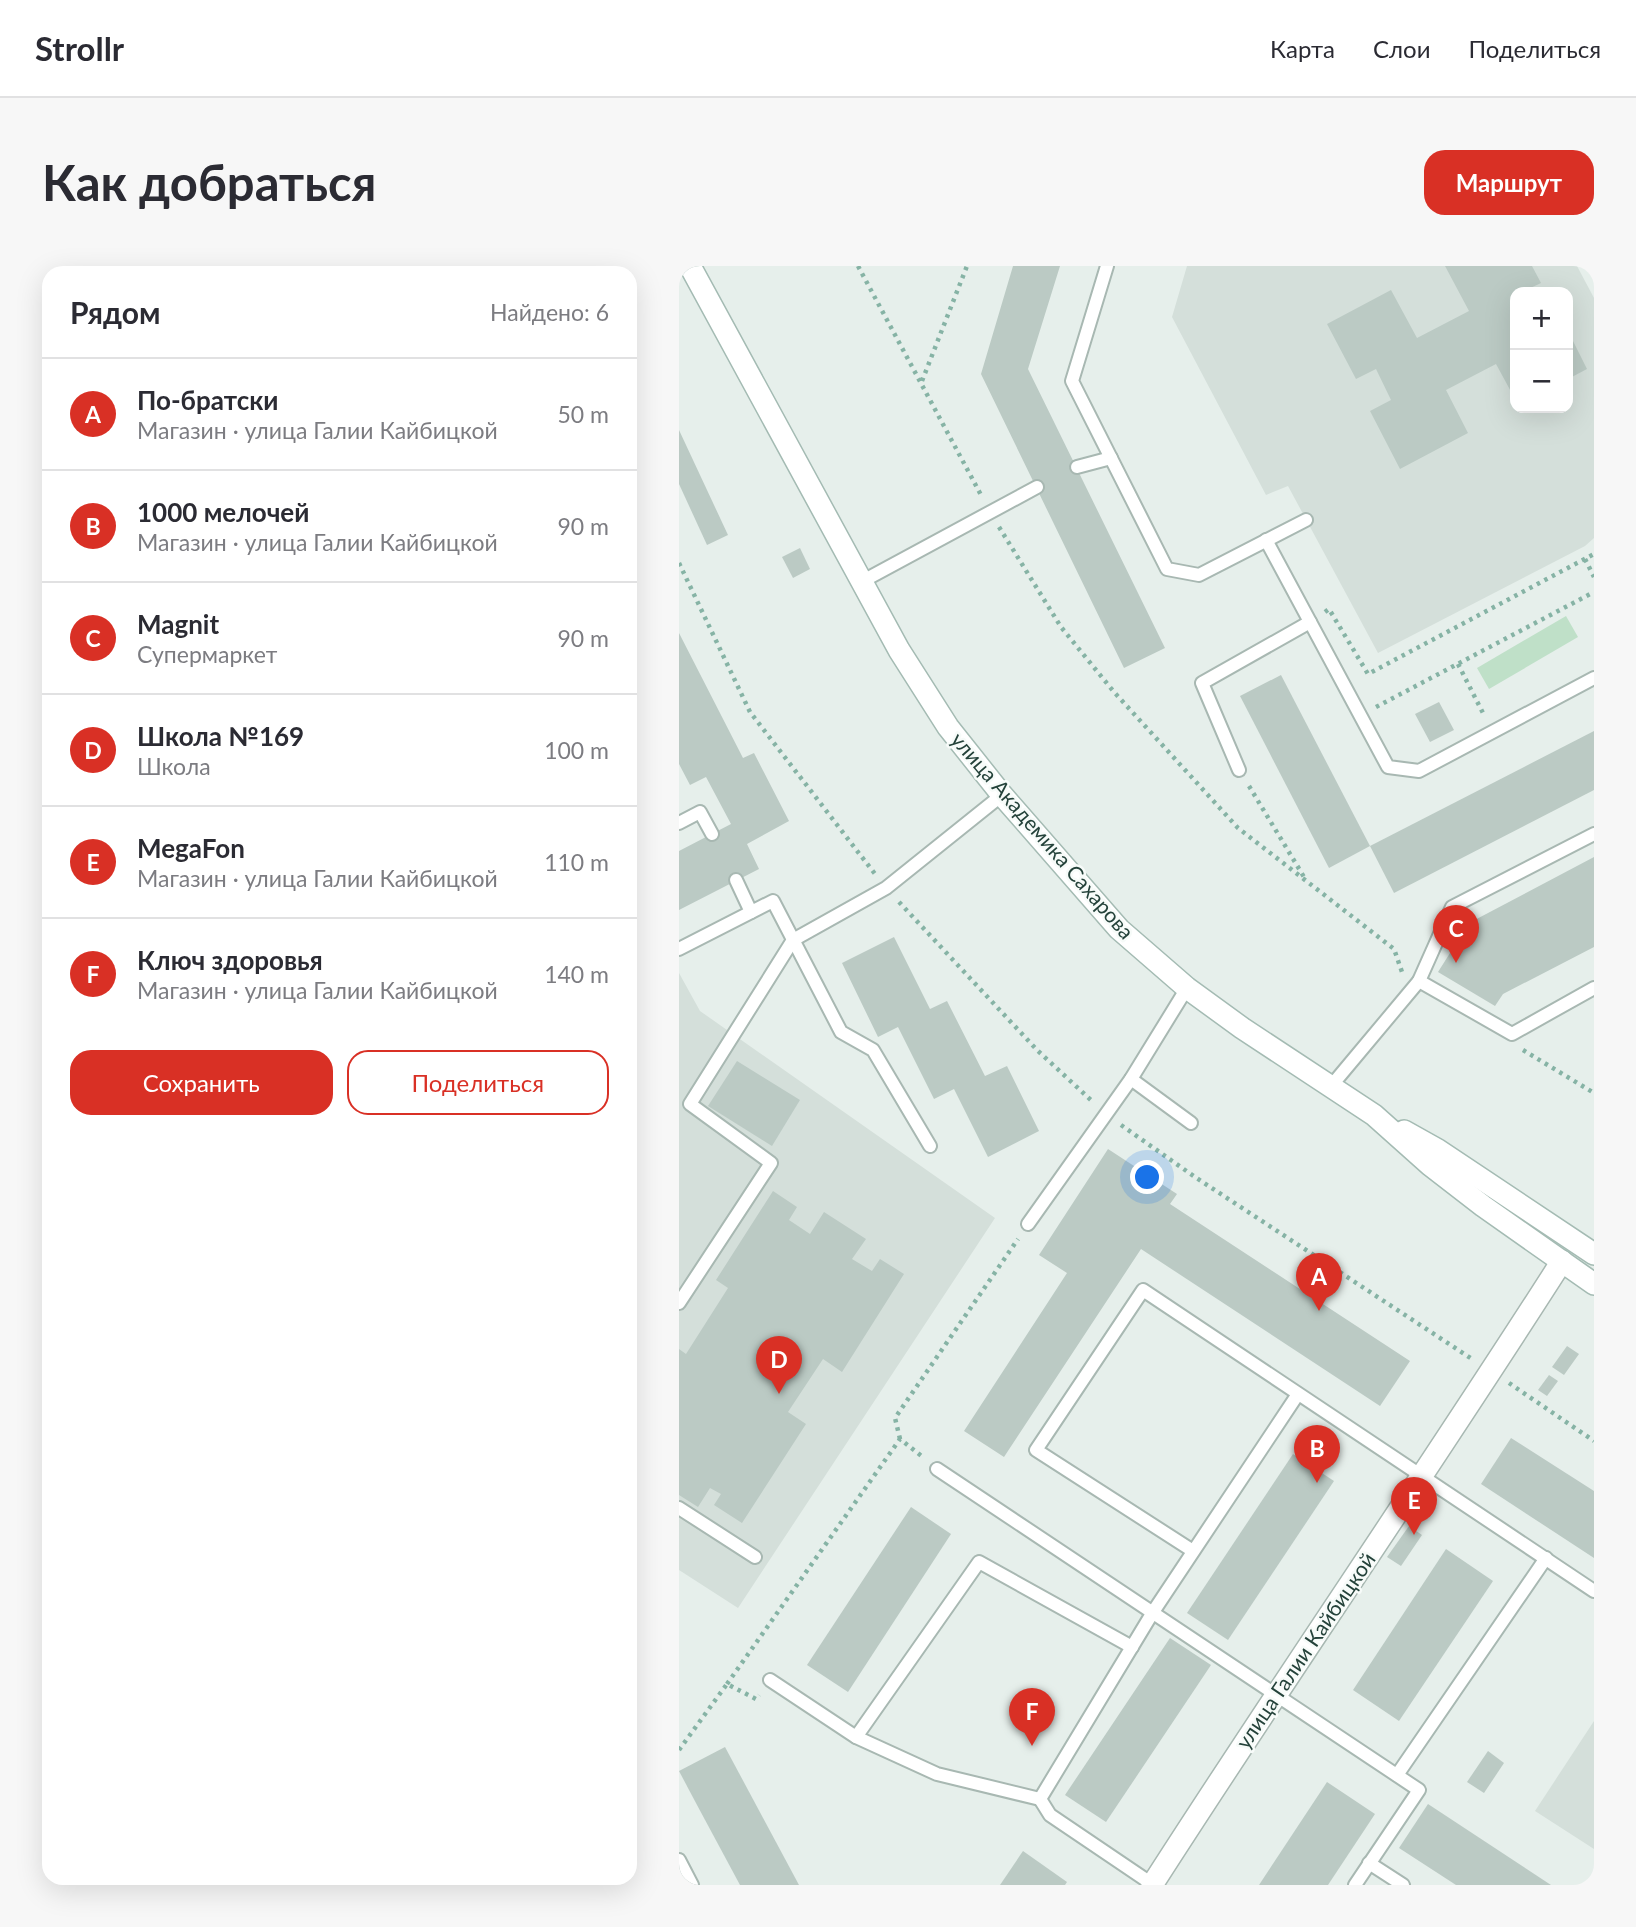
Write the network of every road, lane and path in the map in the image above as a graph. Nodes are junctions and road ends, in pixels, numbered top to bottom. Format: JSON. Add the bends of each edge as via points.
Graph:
{"nodes":[{"id":1,"x":689,"y":266,"type":"edge"},
{"id":2,"x":858,"y":266,"type":"edge"},
{"id":3,"x":967,"y":266,"type":"edge"},
{"id":4,"x":1107,"y":266,"type":"edge"},
{"id":5,"x":922,"y":382,"type":"junction"},
{"id":6,"x":1111,"y":458,"type":"junction"},
{"id":7,"x":1077,"y":467,"type":"dead end"},
{"id":8,"x":1037,"y":487,"type":"dead end"},
{"id":9,"x":989,"y":510,"type":"junction"},
{"id":10,"x":1307,"y":520,"type":"dead end"},
{"id":11,"x":1266,"y":540,"type":"junction"},
{"id":12,"x":1594,"y":554,"type":"edge"},
{"id":13,"x":1584,"y":559,"type":"junction"},
{"id":14,"x":679,"y":563,"type":"edge"},
{"id":15,"x":1594,"y":577,"type":"edge"},
{"id":16,"x":861,"y":582,"type":"junction"},
{"id":17,"x":1594,"y":592,"type":"edge"},
{"id":18,"x":1310,"y":622,"type":"junction"},
{"id":19,"x":1458,"y":664,"type":"junction"},
{"id":20,"x":1594,"y":678,"type":"edge"},
{"id":21,"x":1360,"y":716,"type":"junction"},
{"id":22,"x":1493,"y":732,"type":"junction"},
{"id":23,"x":1239,"y":770,"type":"joint"},
{"id":24,"x":1002,"y":794,"type":"junction"},
{"id":25,"x":679,"y":823,"type":"edge"},
{"id":26,"x":712,"y":834,"type":"dead end"},
{"id":27,"x":1594,"y":834,"type":"edge"},
{"id":28,"x":736,"y":880,"type":"dead end"},
{"id":29,"x":1306,"y":881,"type":"junction"},
{"id":30,"x":886,"y":888,"type":"junction"},
{"id":31,"x":751,"y":912,"type":"junction"},
{"id":32,"x":793,"y":940,"type":"junction"},
{"id":33,"x":679,"y":949,"type":"edge"},
{"id":34,"x":1417,"y":983,"type":"junction"},
{"id":35,"x":1187,"y":988,"type":"junction"},
{"id":36,"x":1594,"y":988,"type":"edge"},
{"id":37,"x":1513,"y":1045,"type":"dead end"},
{"id":38,"x":1131,"y":1079,"type":"junction"},
{"id":39,"x":1332,"y":1085,"type":"junction"},
{"id":40,"x":1594,"y":1093,"type":"edge"},
{"id":41,"x":1105,"y":1114,"type":"junction"},
{"id":42,"x":1374,"y":1115,"type":"junction"},
{"id":43,"x":1191,"y":1123,"type":"dead end"},
{"id":44,"x":930,"y":1146,"type":"dead end"},
{"id":45,"x":1028,"y":1224,"type":"joint"},
{"id":46,"x":1574,"y":1241,"type":"junction"},
{"id":47,"x":1594,"y":1254,"type":"edge"},
{"id":48,"x":1562,"y":1261,"type":"junction"},
{"id":49,"x":1594,"y":1284,"type":"edge"},
{"id":50,"x":679,"y":1303,"type":"edge"},
{"id":51,"x":1491,"y":1372,"type":"junction"},
{"id":52,"x":1299,"y":1394,"type":"junction"},
{"id":53,"x":900,"y":1439,"type":"junction"},
{"id":54,"x":1594,"y":1441,"type":"edge"},
{"id":55,"x":937,"y":1469,"type":"joint"},
{"id":56,"x":1423,"y":1477,"type":"junction"},
{"id":57,"x":679,"y":1508,"type":"edge"},
{"id":58,"x":1193,"y":1551,"type":"junction"},
{"id":59,"x":755,"y":1557,"type":"dead end"},
{"id":60,"x":1546,"y":1558,"type":"junction"},
{"id":61,"x":1594,"y":1591,"type":"edge"},
{"id":62,"x":1153,"y":1612,"type":"junction"},
{"id":63,"x":1132,"y":1647,"type":"junction"},
{"id":64,"x":770,"y":1680,"type":"joint"},
{"id":65,"x":727,"y":1684,"type":"junction"},
{"id":66,"x":1277,"y":1695,"type":"junction"},
{"id":67,"x":856,"y":1737,"type":"junction"},
{"id":68,"x":679,"y":1750,"type":"edge"},
{"id":69,"x":1397,"y":1775,"type":"junction"},
{"id":70,"x":1040,"y":1799,"type":"junction"},
{"id":71,"x":679,"y":1860,"type":"edge"},
{"id":72,"x":1370,"y":1863,"type":"junction"},
{"id":73,"x":692,"y":1885,"type":"edge"},
{"id":74,"x":1152,"y":1885,"type":"edge"},
{"id":75,"x":1355,"y":1885,"type":"edge"},
{"id":76,"x":1403,"y":1885,"type":"edge"}],
"edges":[{"from":1,"to":16,"type":"main road","name":"улица Академика Сахарова"},
{"from":2,"to":5,"type":"path"},
{"from":3,"to":5,"type":"path"},
{"from":4,"to":6,"type":"lane","via":[[1072,381]]},
{"from":5,"to":9,"type":"path"},
{"from":6,"to":7,"type":"lane"},
{"from":6,"to":11,"type":"lane","via":[[1167,569],[1199,575]]},
{"from":8,"to":9,"type":"lane"},
{"from":9,"to":16,"type":"lane"},
{"from":9,"to":29,"type":"path","via":[[1061,627],[1114,692],[1238,828]]},
{"from":10,"to":11,"type":"lane"},
{"from":11,"to":18,"type":"lane"},
{"from":12,"to":13,"type":"path"},
{"from":13,"to":15,"type":"path"},
{"from":13,"to":18,"type":"path","via":[[1368,674],[1329,610]]},
{"from":14,"to":30,"type":"path","via":[[750,712]]},
{"from":16,"to":24,"type":"main road","name":"улица Академика Сахарова","via":[[948,727]]},
{"from":17,"to":19,"type":"path"},
{"from":18,"to":21,"type":"lane"},
{"from":18,"to":23,"type":"lane","via":[[1202,683]]},
{"from":19,"to":21,"type":"path"},
{"from":19,"to":22,"type":"path"},
{"from":20,"to":22,"type":"lane"},
{"from":21,"to":22,"type":"lane","via":[[1388,767],[1419,771]]},
{"from":23,"to":29,"type":"path"},
{"from":24,"to":30,"type":"lane"},
{"from":24,"to":35,"type":"main road","name":"улица Академика Сахарова","via":[[1119,929]]},
{"from":25,"to":26,"type":"lane","via":[[700,812]]},
{"from":27,"to":34,"type":"lane","via":[[1452,907]]},
{"from":28,"to":31,"type":"lane"},
{"from":29,"to":34,"type":"path","via":[[1394,949],[1404,978]]},
{"from":30,"to":32,"type":"lane"},
{"from":30,"to":41,"type":"path","via":[[1037,1050]]},
{"from":31,"to":32,"type":"lane","via":[[773,901]]},
{"from":31,"to":33,"type":"lane"},
{"from":32,"to":44,"type":"lane","via":[[841,1032],[873,1050]]},
{"from":32,"to":50,"type":"lane","via":[[690,1104],[771,1163]]},
{"from":34,"to":36,"type":"lane","via":[[1512,1034]]},
{"from":34,"to":39,"type":"lane"},
{"from":35,"to":38,"type":"lane"},
{"from":35,"to":39,"type":"main road","name":"улица Академика Сахарова"},
{"from":37,"to":40,"type":"path"},
{"from":38,"to":41,"type":"lane"},
{"from":38,"to":43,"type":"lane"},
{"from":39,"to":42,"type":"main road","name":"улица Академика Сахарова"},
{"from":41,"to":45,"type":"lane"},
{"from":41,"to":51,"type":"path"},
{"from":42,"to":46,"type":"main road","via":[[1438,1150]]},
{"from":42,"to":48,"type":"main road","name":"улица Академика Сахарова","via":[[1430,1165]]},
{"from":45,"to":53,"type":"path","via":[[895,1418]]},
{"from":46,"to":47,"type":"main road"},
{"from":46,"to":48,"type":"main road","name":"улица Галии Кайбицкой"},
{"from":48,"to":49,"type":"main road","name":"улица Академика Сахарова"},
{"from":48,"to":51,"type":"main road","name":"улица Галии Кайбицкой"},
{"from":51,"to":54,"type":"path"},
{"from":51,"to":56,"type":"main road","name":"улица Галии Кайбицкой"},
{"from":52,"to":56,"type":"lane"},
{"from":52,"to":58,"type":"lane"},
{"from":52,"to":58,"type":"lane","via":[[1143,1290],[1036,1450]]},
{"from":53,"to":55,"type":"path"},
{"from":53,"to":65,"type":"path"},
{"from":55,"to":62,"type":"lane"},
{"from":56,"to":60,"type":"lane"},
{"from":56,"to":66,"type":"main road","name":"улица Галии Кайбицкой"},
{"from":57,"to":59,"type":"lane"},
{"from":58,"to":62,"type":"lane"},
{"from":60,"to":61,"type":"lane"},
{"from":60,"to":69,"type":"lane"},
{"from":62,"to":63,"type":"lane"},
{"from":62,"to":66,"type":"lane"},
{"from":63,"to":67,"type":"lane","via":[[979,1562]]},
{"from":63,"to":70,"type":"lane"},
{"from":64,"to":65,"type":"path","via":[[756,1699]]},
{"from":64,"to":67,"type":"lane"},
{"from":65,"to":68,"type":"path"},
{"from":66,"to":69,"type":"lane"},
{"from":66,"to":74,"type":"main road","name":"улица Галии Кайбицкой"},
{"from":67,"to":70,"type":"lane","via":[[937,1774]]},
{"from":69,"to":72,"type":"lane","via":[[1419,1790]]},
{"from":70,"to":74,"type":"lane","via":[[1050,1815]]},
{"from":71,"to":73,"type":"lane"},
{"from":72,"to":75,"type":"lane"},
{"from":72,"to":76,"type":"lane"}]}
